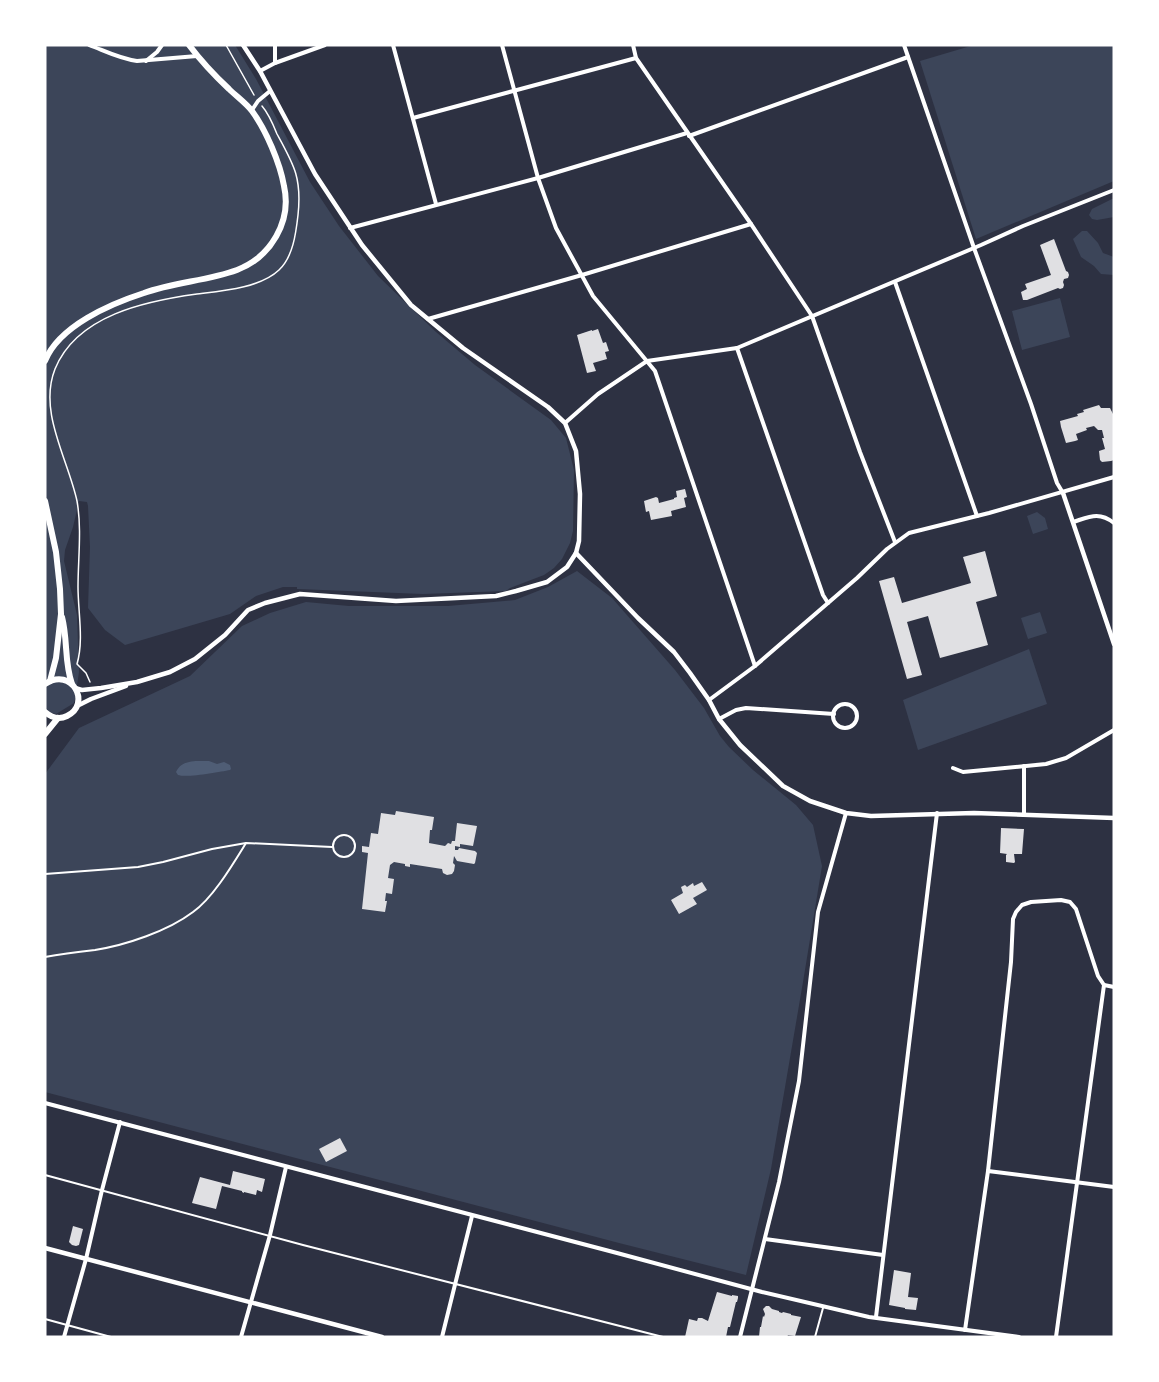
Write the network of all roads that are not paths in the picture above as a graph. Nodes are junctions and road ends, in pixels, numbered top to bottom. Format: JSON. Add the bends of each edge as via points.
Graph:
{"nodes":[{"id":1,"x":89,"y":45,"type":"edge"},
{"id":2,"x":162,"y":45,"type":"edge"},
{"id":3,"x":189,"y":45,"type":"edge"},
{"id":4,"x":243,"y":45,"type":"edge"},
{"id":5,"x":275,"y":45,"type":"edge"},
{"id":6,"x":325,"y":45,"type":"edge"},
{"id":7,"x":393,"y":45,"type":"edge"},
{"id":8,"x":502,"y":45,"type":"edge"},
{"id":9,"x":633,"y":45,"type":"edge"},
{"id":10,"x":904,"y":45,"type":"edge"},
{"id":11,"x":197,"y":56,"type":"junction"},
{"id":12,"x":908,"y":57,"type":"junction"},
{"id":13,"x":636,"y":58,"type":"junction"},
{"id":14,"x":146,"y":61,"type":"junction"},
{"id":15,"x":275,"y":63,"type":"junction"},
{"id":16,"x":260,"y":70,"type":"junction"},
{"id":17,"x":270,"y":91,"type":"junction"},
{"id":18,"x":515,"y":91,"type":"junction"},
{"id":19,"x":251,"y":110,"type":"junction"},
{"id":20,"x":413,"y":118,"type":"junction"},
{"id":21,"x":688,"y":135,"type":"junction"},
{"id":22,"x":538,"y":178,"type":"junction"},
{"id":23,"x":1114,"y":190,"type":"edge"},
{"id":24,"x":436,"y":204,"type":"junction"},
{"id":25,"x":751,"y":224,"type":"junction"},
{"id":26,"x":350,"y":228,"type":"junction"},
{"id":27,"x":974,"y":248,"type":"junction"},
{"id":28,"x":582,"y":275,"type":"junction"},
{"id":29,"x":895,"y":282,"type":"junction"},
{"id":30,"x":812,"y":316,"type":"junction"},
{"id":31,"x":428,"y":319,"type":"junction"},
{"id":32,"x":737,"y":348,"type":"junction"},
{"id":33,"x":45,"y":361,"type":"edge"},
{"id":34,"x":647,"y":361,"type":"junction"},
{"id":35,"x":565,"y":423,"type":"junction"},
{"id":36,"x":1114,"y":477,"type":"edge"},
{"id":37,"x":1063,"y":493,"type":"junction"},
{"id":38,"x":45,"y":501,"type":"edge"},
{"id":39,"x":977,"y":516,"type":"junction"},
{"id":40,"x":1072,"y":522,"type":"junction"},
{"id":41,"x":1114,"y":523,"type":"edge"},
{"id":42,"x":895,"y":542,"type":"junction"},
{"id":43,"x":576,"y":553,"type":"junction"},
{"id":44,"x":828,"y":603,"type":"junction"},
{"id":45,"x":61,"y":614,"type":"junction"},
{"id":46,"x":1114,"y":644,"type":"edge"},
{"id":47,"x":754,"y":666,"type":"junction"},
{"id":48,"x":137,"y":682,"type":"junction"},
{"id":49,"x":47,"y":683,"type":"edge"},
{"id":50,"x":74,"y":686,"type":"junction"},
{"id":51,"x":709,"y":700,"type":"junction"},
{"id":52,"x":77,"y":706,"type":"junction"},
{"id":53,"x":45,"y":712,"type":"edge"},
{"id":54,"x":834,"y":714,"type":"junction"},
{"id":55,"x":58,"y":718,"type":"junction"},
{"id":56,"x":719,"y":719,"type":"junction"},
{"id":57,"x":1114,"y":730,"type":"edge"},
{"id":58,"x":45,"y":734,"type":"edge"},
{"id":59,"x":1024,"y":766,"type":"junction"},
{"id":60,"x":953,"y":768,"type":"dead end"},
{"id":61,"x":846,"y":813,"type":"junction"},
{"id":62,"x":937,"y":813,"type":"junction"},
{"id":63,"x":1024,"y":814,"type":"junction"},
{"id":64,"x":1114,"y":818,"type":"edge"},
{"id":65,"x":246,"y":843,"type":"junction"},
{"id":66,"x":332,"y":847,"type":"junction"},
{"id":67,"x":45,"y":874,"type":"edge"},
{"id":68,"x":45,"y":957,"type":"edge"},
{"id":69,"x":1104,"y":985,"type":"junction"},
{"id":70,"x":1114,"y":987,"type":"edge"},
{"id":71,"x":45,"y":1103,"type":"edge"},
{"id":72,"x":120,"y":1122,"type":"junction"},
{"id":73,"x":286,"y":1167,"type":"junction"},
{"id":74,"x":988,"y":1171,"type":"junction"},
{"id":75,"x":45,"y":1175,"type":"edge"},
{"id":76,"x":1077,"y":1182,"type":"junction"},
{"id":77,"x":1114,"y":1187,"type":"edge"},
{"id":78,"x":102,"y":1190,"type":"junction"},
{"id":79,"x":472,"y":1216,"type":"junction"},
{"id":80,"x":270,"y":1235,"type":"junction"},
{"id":81,"x":765,"y":1239,"type":"junction"},
{"id":82,"x":45,"y":1248,"type":"edge"},
{"id":83,"x":883,"y":1255,"type":"junction"},
{"id":84,"x":86,"y":1259,"type":"junction"},
{"id":85,"x":456,"y":1284,"type":"junction"},
{"id":86,"x":752,"y":1290,"type":"junction"},
{"id":87,"x":250,"y":1302,"type":"junction"},
{"id":88,"x":824,"y":1307,"type":"junction"},
{"id":89,"x":876,"y":1317,"type":"junction"},
{"id":90,"x":45,"y":1319,"type":"edge"},
{"id":91,"x":67,"y":1325,"type":"junction"},
{"id":92,"x":965,"y":1330,"type":"junction"},
{"id":93,"x":64,"y":1337,"type":"edge"},
{"id":94,"x":111,"y":1337,"type":"edge"},
{"id":95,"x":241,"y":1337,"type":"edge"},
{"id":96,"x":382,"y":1337,"type":"edge"},
{"id":97,"x":442,"y":1337,"type":"edge"},
{"id":98,"x":663,"y":1337,"type":"edge"},
{"id":99,"x":740,"y":1337,"type":"edge"},
{"id":100,"x":815,"y":1337,"type":"edge"},
{"id":101,"x":1019,"y":1337,"type":"edge"},
{"id":102,"x":1056,"y":1337,"type":"edge"}],
"edges":[{"from":1,"to":14,"type":"street","via":[[129,60]]},
{"from":2,"to":14,"type":"street"},
{"from":3,"to":11,"type":"main road"},
{"from":4,"to":16,"type":"street"},
{"from":5,"to":15,"type":"street"},
{"from":6,"to":15,"type":"street"},
{"from":7,"to":20,"type":"street"},
{"from":8,"to":18,"type":"street"},
{"from":9,"to":13,"type":"street"},
{"from":10,"to":12,"type":"street"},
{"from":11,"to":14,"type":"street"},
{"from":11,"to":19,"type":"main road"},
{"from":12,"to":21,"type":"street"},
{"from":12,"to":27,"type":"street"},
{"from":13,"to":18,"type":"street"},
{"from":13,"to":21,"type":"street"},
{"from":15,"to":16,"type":"street"},
{"from":16,"to":17,"type":"street"},
{"from":17,"to":19,"type":"street"},
{"from":17,"to":26,"type":"street"},
{"from":18,"to":20,"type":"street"},
{"from":18,"to":22,"type":"street"},
{"from":19,"to":33,"type":"main road","via":[[275,156],[286,192],[286,211],[272,244],[238,269],[145,292],[109,306],[68,332]]},
{"from":20,"to":24,"type":"street"},
{"from":21,"to":22,"type":"street"},
{"from":21,"to":25,"type":"street"},
{"from":22,"to":24,"type":"street"},
{"from":22,"to":28,"type":"street","via":[[556,228]]},
{"from":23,"to":27,"type":"street"},
{"from":24,"to":26,"type":"street"},
{"from":25,"to":28,"type":"street"},
{"from":25,"to":30,"type":"street"},
{"from":26,"to":31,"type":"street","via":[[411,305]]},
{"from":27,"to":29,"type":"street"},
{"from":27,"to":37,"type":"street"},
{"from":28,"to":31,"type":"street"},
{"from":28,"to":34,"type":"street","via":[[593,296]]},
{"from":29,"to":30,"type":"street"},
{"from":29,"to":39,"type":"street"},
{"from":30,"to":32,"type":"street"},
{"from":30,"to":42,"type":"street"},
{"from":31,"to":35,"type":"street"},
{"from":32,"to":34,"type":"street"},
{"from":32,"to":44,"type":"street"},
{"from":34,"to":35,"type":"street","via":[[598,393]]},
{"from":34,"to":47,"type":"street","via":[[655,371]]},
{"from":35,"to":43,"type":"street","via":[[576,451],[580,494]]},
{"from":36,"to":37,"type":"street"},
{"from":37,"to":39,"type":"street"},
{"from":37,"to":40,"type":"street"},
{"from":38,"to":45,"type":"main road","via":[[56,552]]},
{"from":39,"to":42,"type":"street","via":[[909,533]]},
{"from":40,"to":41,"type":"street","via":[[1096,515]]},
{"from":40,"to":46,"type":"street"},
{"from":42,"to":44,"type":"street"},
{"from":43,"to":48,"type":"street","via":[[567,567],[547,582],[496,596],[396,601],[300,594],[265,603],[248,610],[195,659]]},
{"from":43,"to":51,"type":"street","via":[[674,652]]},
{"from":44,"to":47,"type":"street"},
{"from":45,"to":49,"type":"main road","via":[[56,663]]},
{"from":45,"to":50,"type":"main road","via":[[68,672]]},
{"from":47,"to":51,"type":"street"},
{"from":48,"to":50,"type":"street","via":[[92,690]]},
{"from":48,"to":52,"type":"street"},
{"from":49,"to":50,"type":"main road","via":[[62,679]]},
{"from":50,"to":52,"type":"main road"},
{"from":51,"to":56,"type":"street"},
{"from":52,"to":55,"type":"main road","via":[[70,715]]},
{"from":53,"to":55,"type":"main road"},
{"from":54,"to":54,"type":"street","via":[[837,707],[848,704],[854,708],[856,718],[846,727],[838,725]]},
{"from":54,"to":56,"type":"street","via":[[746,708]]},
{"from":55,"to":58,"type":"main road"},
{"from":56,"to":61,"type":"street","via":[[783,786],[810,801]]},
{"from":57,"to":59,"type":"street","via":[[1066,758]]},
{"from":59,"to":60,"type":"street","via":[[963,772]]},
{"from":59,"to":63,"type":"street"},
{"from":61,"to":62,"type":"street","via":[[882,817]]},
{"from":61,"to":81,"type":"street","via":[[818,912],[799,1081]]},
{"from":62,"to":63,"type":"street"},
{"from":62,"to":83,"type":"street"},
{"from":63,"to":64,"type":"street"},
{"from":65,"to":66,"type":"lane"},
{"from":65,"to":67,"type":"lane","via":[[138,867]]},
{"from":65,"to":68,"type":"lane","via":[[207,899],[178,922],[123,943]]},
{"from":66,"to":66,"type":"lane","via":[[339,857],[347,857],[355,845],[352,838],[341,835]]},
{"from":69,"to":70,"type":"street"},
{"from":69,"to":74,"type":"street","via":[[1071,902],[1022,905],[1013,919]]},
{"from":69,"to":76,"type":"street"},
{"from":71,"to":72,"type":"street"},
{"from":72,"to":73,"type":"street"},
{"from":72,"to":78,"type":"street"},
{"from":73,"to":79,"type":"street"},
{"from":73,"to":80,"type":"street"},
{"from":74,"to":76,"type":"street"},
{"from":74,"to":92,"type":"street"},
{"from":75,"to":78,"type":"lane"},
{"from":76,"to":77,"type":"street"},
{"from":76,"to":102,"type":"street"},
{"from":78,"to":80,"type":"lane"},
{"from":78,"to":84,"type":"street"},
{"from":79,"to":85,"type":"street"},
{"from":79,"to":86,"type":"street"},
{"from":80,"to":85,"type":"lane"},
{"from":80,"to":87,"type":"street"},
{"from":81,"to":83,"type":"street"},
{"from":81,"to":86,"type":"street"},
{"from":82,"to":84,"type":"street"},
{"from":83,"to":89,"type":"street"},
{"from":84,"to":87,"type":"street"},
{"from":84,"to":91,"type":"street"},
{"from":85,"to":97,"type":"street"},
{"from":85,"to":98,"type":"lane"},
{"from":86,"to":88,"type":"street"},
{"from":86,"to":99,"type":"street"},
{"from":87,"to":95,"type":"street"},
{"from":87,"to":96,"type":"street"},
{"from":88,"to":89,"type":"street"},
{"from":88,"to":100,"type":"lane"},
{"from":89,"to":92,"type":"street"},
{"from":90,"to":91,"type":"lane"},
{"from":91,"to":93,"type":"street"},
{"from":91,"to":94,"type":"lane"},
{"from":92,"to":101,"type":"street"}]}
